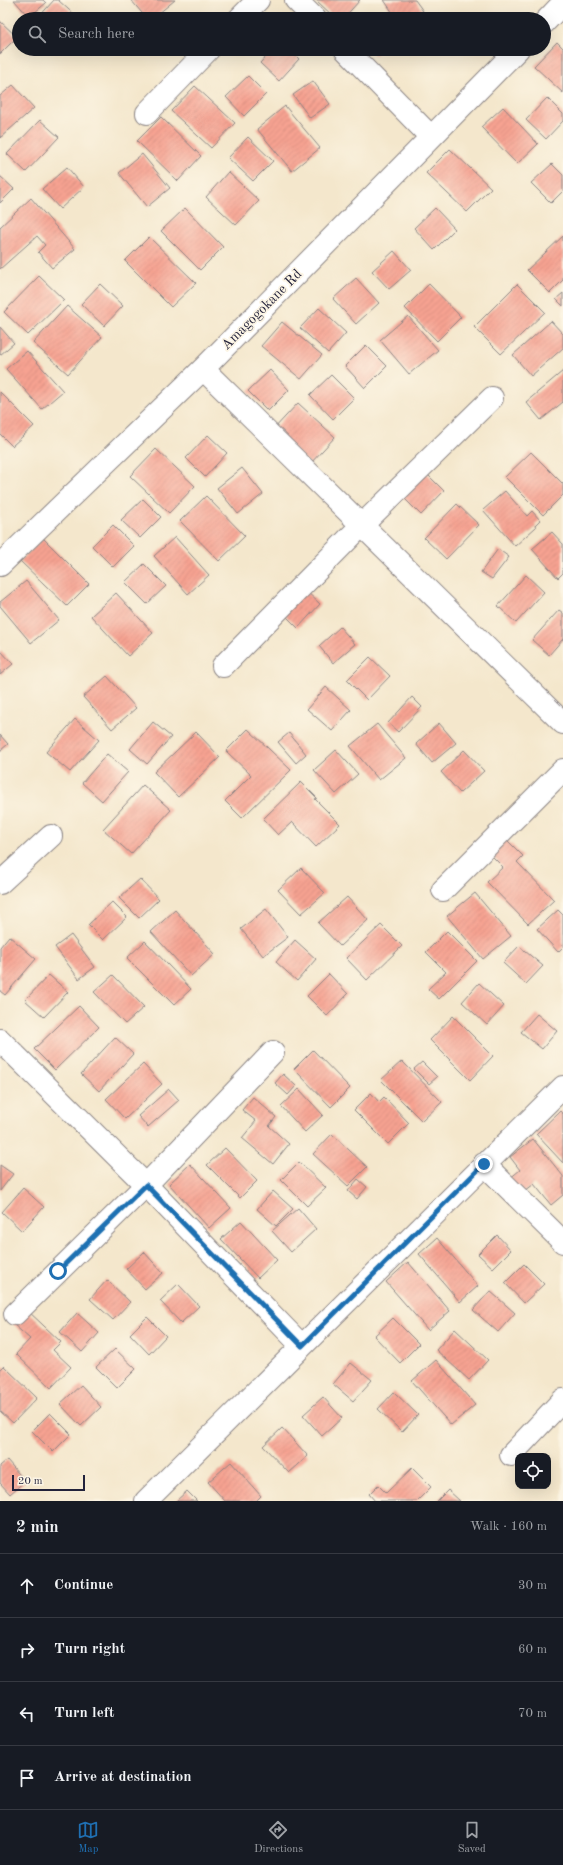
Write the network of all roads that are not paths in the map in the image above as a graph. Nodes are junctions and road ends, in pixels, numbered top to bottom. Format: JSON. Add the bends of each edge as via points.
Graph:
{"nodes":[{"id":1,"x":258,"y":0,"type":"edge"},
{"id":2,"x":296,"y":0,"type":"edge"},
{"id":3,"x":563,"y":3,"type":"edge"},
{"id":4,"x":246,"y":12,"type":"edge"},
{"id":5,"x":308,"y":12,"type":"edge"},
{"id":6,"x":551,"y":16,"type":"edge"},
{"id":7,"x":202,"y":56,"type":"edge"},
{"id":8,"x":352,"y":56,"type":"edge"},
{"id":9,"x":511,"y":56,"type":"edge"},
{"id":10,"x":146,"y":112,"type":"dead end"},
{"id":11,"x":431,"y":137,"type":"junction"},
{"id":12,"x":203,"y":369,"type":"junction"},
{"id":13,"x":492,"y":398,"type":"dead end"},
{"id":14,"x":362,"y":525,"type":"junction"},
{"id":15,"x":0,"y":565,"type":"edge"},
{"id":16,"x":223,"y":666,"type":"dead end"},
{"id":17,"x":563,"y":723,"type":"edge"},
{"id":18,"x":563,"y":770,"type":"edge"},
{"id":19,"x":51,"y":836,"type":"dead end"},
{"id":20,"x":0,"y":883,"type":"edge"},
{"id":21,"x":443,"y":890,"type":"dead end"},
{"id":22,"x":0,"y":1040,"type":"edge"},
{"id":23,"x":272,"y":1052,"type":"dead end"},
{"id":24,"x":563,"y":1087,"type":"edge"},
{"id":25,"x":484,"y":1164,"type":"junction"},
{"id":26,"x":146,"y":1185,"type":"junction"},
{"id":27,"x":563,"y":1242,"type":"edge"},
{"id":28,"x":15,"y":1314,"type":"dead end"},
{"id":29,"x":302,"y":1346,"type":"junction"},
{"id":30,"x":563,"y":1400,"type":"edge"},
{"id":31,"x":512,"y":1454,"type":"dead end"},
{"id":32,"x":146,"y":1501,"type":"edge"}],
"edges":[{"from":1,"to":4,"type":"street"},
{"from":2,"to":5,"type":"street"},
{"from":3,"to":6,"type":"street"},
{"from":7,"to":10,"type":"street"},
{"from":8,"to":11,"type":"street"},
{"from":9,"to":11,"type":"street","name":"Amagogokane Rd"},
{"from":11,"to":12,"type":"street","name":"Amagogokane Rd"},
{"from":12,"to":14,"type":"street"},
{"from":12,"to":15,"type":"street","name":"Amagogokane Rd"},
{"from":13,"to":14,"type":"street"},
{"from":14,"to":16,"type":"street"},
{"from":14,"to":17,"type":"street"},
{"from":18,"to":21,"type":"street"},
{"from":19,"to":20,"type":"street"},
{"from":22,"to":26,"type":"street"},
{"from":23,"to":26,"type":"street"},
{"from":24,"to":25,"type":"street"},
{"from":25,"to":27,"type":"street"},
{"from":25,"to":29,"type":"street"},
{"from":26,"to":28,"type":"street"},
{"from":26,"to":29,"type":"street"},
{"from":29,"to":32,"type":"street"},
{"from":30,"to":31,"type":"street"}]}
